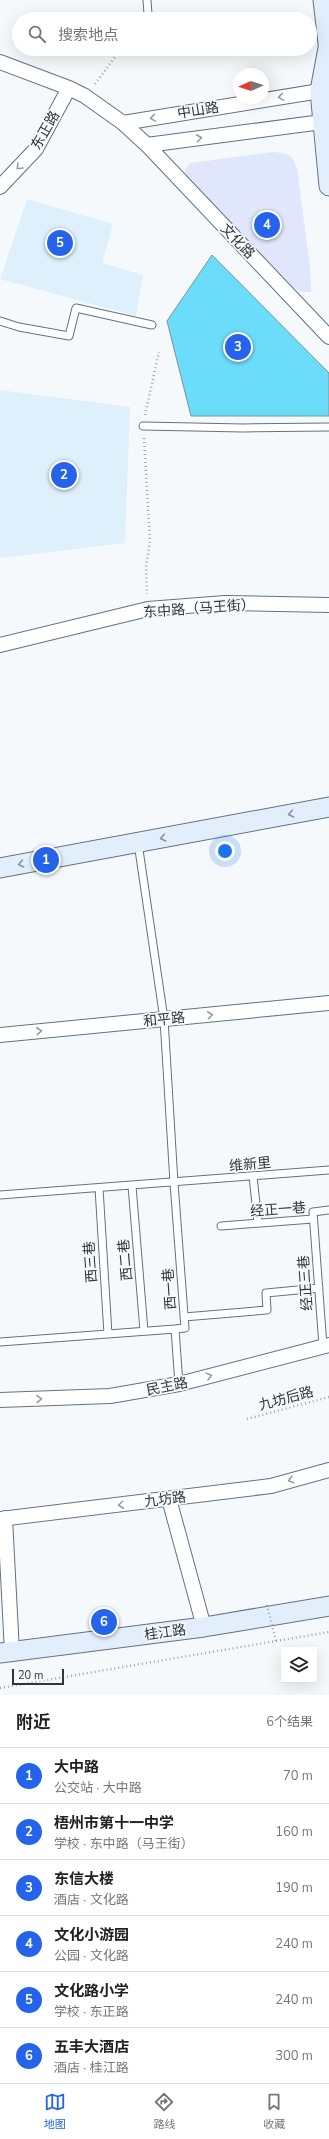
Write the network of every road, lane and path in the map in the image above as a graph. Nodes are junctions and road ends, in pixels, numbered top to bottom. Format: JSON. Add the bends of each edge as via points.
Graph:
{"nodes":[{"id":1,"x":147,"y":0,"type":"edge"},
{"id":2,"x":323,"y":0,"type":"edge"},
{"id":3,"x":148,"y":12,"type":"edge"},
{"id":4,"x":329,"y":50,"type":"edge"},
{"id":5,"x":116,"y":56,"type":"edge"},
{"id":6,"x":0,"y":62,"type":"edge"},
{"id":7,"x":69,"y":88,"type":"junction"},
{"id":8,"x":324,"y":90,"type":"edge"},
{"id":9,"x":85,"y":96,"type":"junction"},
{"id":10,"x":326,"y":122,"type":"edge"},
{"id":11,"x":123,"y":123,"type":"junction"},
{"id":12,"x":147,"y":145,"type":"junction"},
{"id":13,"x":329,"y":186,"type":"edge"},
{"id":14,"x":0,"y":187,"type":"edge"},
{"id":15,"x":0,"y":321,"type":"edge"},
{"id":16,"x":152,"y":325,"type":"dead end"},
{"id":17,"x":329,"y":337,"type":"edge"},
{"id":18,"x":159,"y":352,"type":"dead end"},
{"id":19,"x":143,"y":426,"type":"junction"},
{"id":20,"x":329,"y":428,"type":"edge"},
{"id":21,"x":329,"y":605,"type":"edge"},
{"id":22,"x":148,"y":609,"type":"junction"},
{"id":23,"x":0,"y":645,"type":"edge"},
{"id":24,"x":329,"y":807,"type":"edge"},
{"id":25,"x":138,"y":843,"type":"junction"},
{"id":26,"x":0,"y":868,"type":"edge"},
{"id":27,"x":329,"y":1003,"type":"edge"},
{"id":28,"x":164,"y":1019,"type":"junction"},
{"id":29,"x":0,"y":1035,"type":"edge"},
{"id":30,"x":329,"y":1170,"type":"edge"},
{"id":31,"x":253,"y":1176,"type":"junction"},
{"id":32,"x":174,"y":1183,"type":"junction"},
{"id":33,"x":132,"y":1186,"type":"junction"},
{"id":34,"x":98,"y":1188,"type":"junction"},
{"id":35,"x":0,"y":1195,"type":"edge"},
{"id":36,"x":329,"y":1210,"type":"edge"},
{"id":37,"x":314,"y":1219,"type":"junction"},
{"id":38,"x":258,"y":1223,"type":"junction"},
{"id":39,"x":221,"y":1226,"type":"dead end"},
{"id":40,"x":318,"y":1288,"type":"junction"},
{"id":41,"x":184,"y":1317,"type":"junction"},
{"id":42,"x":175,"y":1329,"type":"junction"},
{"id":43,"x":144,"y":1331,"type":"junction"},
{"id":44,"x":108,"y":1334,"type":"junction"},
{"id":45,"x":0,"y":1342,"type":"edge"},
{"id":46,"x":326,"y":1345,"type":"edge"},
{"id":47,"x":179,"y":1384,"type":"junction"},
{"id":48,"x":329,"y":1397,"type":"edge"},
{"id":49,"x":0,"y":1400,"type":"edge"},
{"id":50,"x":247,"y":1419,"type":"dead end"},
{"id":51,"x":329,"y":1470,"type":"edge"},
{"id":52,"x":169,"y":1499,"type":"junction"},
{"id":53,"x":2,"y":1518,"type":"edge"},
{"id":54,"x":267,"y":1605,"type":"dead end"},
{"id":55,"x":329,"y":1606,"type":"edge"},
{"id":56,"x":204,"y":1627,"type":"junction"},
{"id":57,"x":329,"y":1632,"type":"edge"},
{"id":58,"x":276,"y":1641,"type":"junction"},
{"id":59,"x":6,"y":1653,"type":"edge"},
{"id":60,"x":0,"y":1688,"type":"edge"}],
"edges":[{"from":1,"to":3,"type":"lane"},
{"from":2,"to":4,"type":"street"},
{"from":4,"to":8,"type":"street"},
{"from":5,"to":9,"type":"path"},
{"from":6,"to":7,"type":"street"},
{"from":7,"to":9,"type":"street"},
{"from":7,"to":14,"type":"street","name":"东正路","one_way":true,"via":[[36,149]]},
{"from":8,"to":10,"type":"street"},
{"from":8,"to":11,"type":"street","name":"中山路","one_way":true},
{"from":9,"to":11,"type":"street"},
{"from":12,"to":10,"type":"street","name":"中山路","one_way":true},
{"from":10,"to":13,"type":"street"},
{"from":11,"to":12,"type":"street","name":"文化路"},
{"from":12,"to":17,"type":"street","name":"文化路"},
{"from":15,"to":16,"type":"lane","via":[[69,336],[76,308]]},
{"from":18,"to":19,"type":"path"},
{"from":19,"to":20,"type":"lane"},
{"from":19,"to":22,"type":"path","via":[[150,541],[146,567]]},
{"from":21,"to":22,"type":"street","name":"东中路（马王街）","via":[[225,603]]},
{"from":22,"to":23,"type":"street","name":"东中路（马王街）"},
{"from":24,"to":25,"type":"street","one_way":true},
{"from":25,"to":26,"type":"street","one_way":true},
{"from":25,"to":28,"type":"lane","name":"西一巷"},
{"from":28,"to":27,"type":"street","name":"和平路","one_way":true},
{"from":29,"to":28,"type":"street","name":"和平路","one_way":true},
{"from":28,"to":32,"type":"lane","name":"西一巷"},
{"from":30,"to":31,"type":"lane","name":"维新里"},
{"from":31,"to":32,"type":"lane","name":"维新里"},
{"from":31,"to":38,"type":"lane"},
{"from":32,"to":33,"type":"lane","name":"维新里"},
{"from":32,"to":41,"type":"lane","name":"西一巷"},
{"from":33,"to":34,"type":"lane","name":"维新里"},
{"from":33,"to":43,"type":"lane","name":"西二巷"},
{"from":34,"to":35,"type":"lane","name":"维新里"},
{"from":34,"to":44,"type":"lane","name":"西三巷"},
{"from":36,"to":37,"type":"lane","name":"经正一巷","via":[[313,1212]]},
{"from":37,"to":38,"type":"lane","name":"经正一巷"},
{"from":37,"to":40,"type":"lane","name":"经正三巷"},
{"from":38,"to":39,"type":"lane","name":"经正一巷"},
{"from":40,"to":41,"type":"lane","via":[[266,1293],[267,1310]]},
{"from":40,"to":46,"type":"lane","name":"经正三巷"},
{"from":41,"to":42,"type":"lane","name":"西一巷","via":[[185,1328]]},
{"from":42,"to":43,"type":"lane"},
{"from":42,"to":47,"type":"lane","name":"西一巷"},
{"from":43,"to":44,"type":"lane"},
{"from":44,"to":45,"type":"lane"},
{"from":47,"to":46,"type":"street","name":"民主路","one_way":true},
{"from":49,"to":47,"type":"street","name":"民主路","one_way":true,"via":[[110,1396]]},
{"from":48,"to":50,"type":"path","name":"九坊后路"},
{"from":51,"to":52,"type":"street","name":"九坊路","one_way":true,"via":[[271,1486]]},
{"from":52,"to":53,"type":"street","name":"九坊路","one_way":true},
{"from":52,"to":56,"type":"street"},
{"from":53,"to":59,"type":"street"},
{"from":54,"to":58,"type":"path","bridge":true},
{"from":55,"to":56,"type":"street","name":"桂江路"},
{"from":56,"to":59,"type":"street","name":"桂江路"},
{"from":57,"to":58,"type":"path"},
{"from":58,"to":60,"type":"path"}]}
